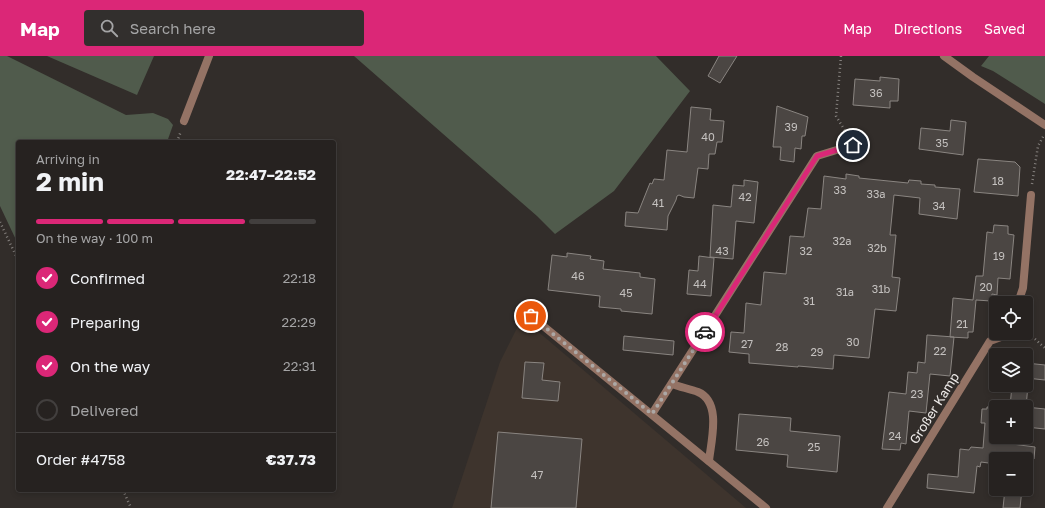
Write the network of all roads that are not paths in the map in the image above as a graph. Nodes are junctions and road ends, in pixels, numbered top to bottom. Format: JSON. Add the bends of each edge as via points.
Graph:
{"nodes":[{"id":1,"x":209,"y":56,"type":"edge"},
{"id":2,"x":944,"y":56,"type":"edge"},
{"id":3,"x":184,"y":121,"type":"dead end"},
{"id":4,"x":1045,"y":124,"type":"edge"},
{"id":5,"x":853,"y":145,"type":"road end"},
{"id":6,"x":1031,"y":195,"type":"road end"},
{"id":7,"x":1020,"y":296,"type":"edge"},
{"id":8,"x":531,"y":316,"type":"dead end"},
{"id":9,"x":993,"y":340,"type":"edge"},
{"id":10,"x":672,"y":384,"type":"junction"},
{"id":11,"x":652,"y":414,"type":"junction"},
{"id":12,"x":709,"y":461,"type":"junction"},
{"id":13,"x":766,"y":508,"type":"edge"},
{"id":14,"x":887,"y":508,"type":"edge"}],
"edges":[{"from":1,"to":3,"type":"street"},
{"from":2,"to":4,"type":"street"},
{"from":5,"to":10,"type":"street","via":[[817,156]]},
{"from":6,"to":7,"type":"street"},
{"from":8,"to":11,"type":"street"},
{"from":9,"to":14,"type":"street","name":"Großer Kamp"},
{"from":10,"to":11,"type":"street"},
{"from":10,"to":12,"type":"street","via":[[700,393],[709,402],[714,413]]},
{"from":11,"to":12,"type":"street"},
{"from":12,"to":13,"type":"street"}]}
